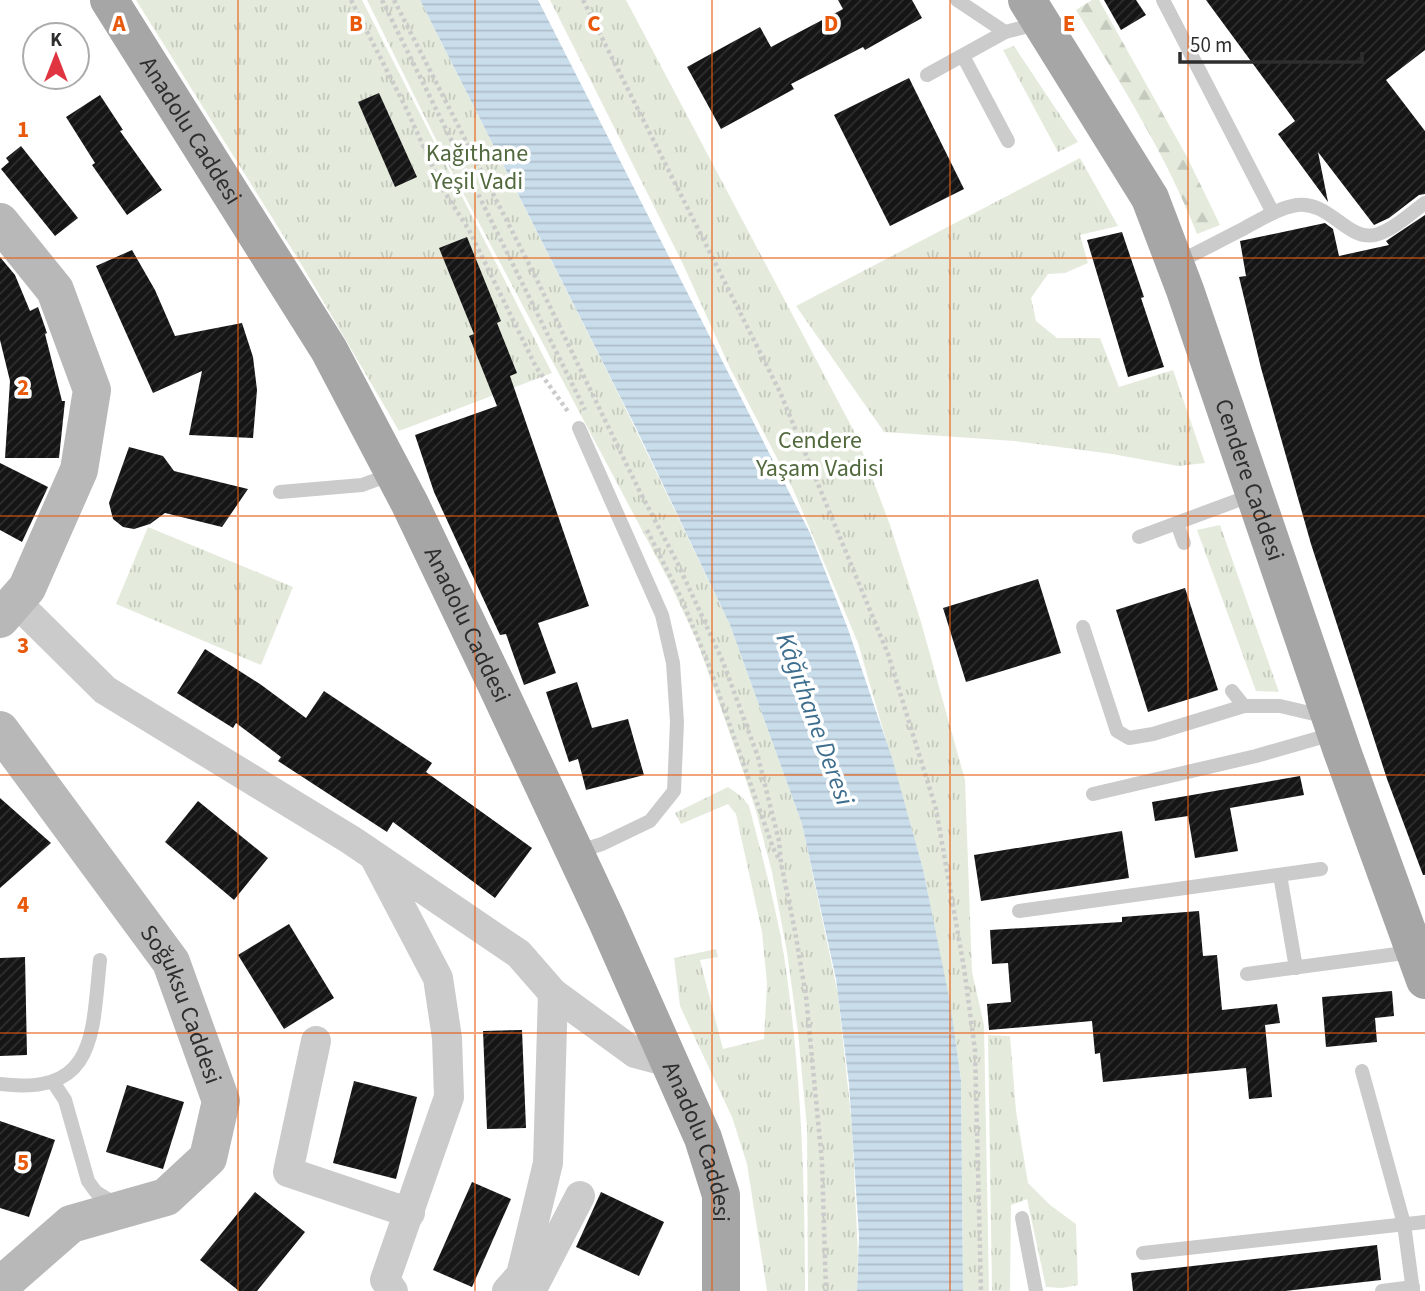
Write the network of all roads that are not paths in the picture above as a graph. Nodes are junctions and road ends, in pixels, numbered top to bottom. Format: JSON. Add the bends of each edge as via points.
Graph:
{"nodes":[{"id":1,"x":108,"y":0,"type":"edge"},
{"id":2,"x":957,"y":0,"type":"edge"},
{"id":3,"x":1163,"y":0,"type":"edge"},
{"id":4,"x":1024,"y":17,"type":"edge"},
{"id":5,"x":963,"y":56,"type":"junction"},
{"id":6,"x":927,"y":75,"type":"dead end"},
{"id":7,"x":1008,"y":141,"type":"dead end"},
{"id":8,"x":1425,"y":203,"type":"edge"},
{"id":9,"x":1273,"y":213,"type":"junction"},
{"id":10,"x":0,"y":222,"type":"edge"},
{"id":11,"x":1175,"y":264,"type":"junction"},
{"id":12,"x":579,"y":428,"type":"road end"},
{"id":13,"x":394,"y":473,"type":"junction"},
{"id":14,"x":280,"y":492,"type":"dead end"},
{"id":15,"x":1254,"y":494,"type":"junction"},
{"id":16,"x":1177,"y":523,"type":"junction"},
{"id":17,"x":1139,"y":537,"type":"dead end"},
{"id":18,"x":1184,"y":543,"type":"dead end"},
{"id":19,"x":8,"y":610,"type":"edge"},
{"id":20,"x":1083,"y":626,"type":"dead end"},
{"id":21,"x":1231,"y":691,"type":"dead end"},
{"id":22,"x":1105,"y":696,"type":"junction"},
{"id":23,"x":1090,"y":700,"type":"dead end"},
{"id":24,"x":1244,"y":706,"type":"junction"},
{"id":25,"x":1334,"y":726,"type":"junction"},
{"id":26,"x":0,"y":730,"type":"edge"},
{"id":27,"x":1093,"y":794,"type":"dead end"},
{"id":28,"x":575,"y":852,"type":"junction"},
{"id":29,"x":373,"y":855,"type":"junction"},
{"id":30,"x":1321,"y":869,"type":"dead end"},
{"id":31,"x":1280,"y":875,"type":"junction"},
{"id":32,"x":1019,"y":911,"type":"dead end"},
{"id":33,"x":100,"y":960,"type":"dead end"},
{"id":34,"x":1419,"y":966,"type":"edge"},
{"id":35,"x":1296,"y":968,"type":"junction"},
{"id":36,"x":1247,"y":974,"type":"dead end"},
{"id":37,"x":553,"y":993,"type":"junction"},
{"id":38,"x":316,"y":1041,"type":"dead end"},
{"id":39,"x":669,"y":1062,"type":"junction"},
{"id":40,"x":1362,"y":1071,"type":"dead end"},
{"id":41,"x":53,"y":1082,"type":"junction"},
{"id":42,"x":0,"y":1084,"type":"edge"},
{"id":43,"x":720,"y":1195,"type":"junction"},
{"id":44,"x":580,"y":1196,"type":"dead end"},
{"id":45,"x":125,"y":1209,"type":"junction"},
{"id":46,"x":410,"y":1213,"type":"junction"},
{"id":47,"x":1022,"y":1218,"type":"dead end"},
{"id":48,"x":1425,"y":1222,"type":"edge"},
{"id":49,"x":1404,"y":1224,"type":"junction"},
{"id":50,"x":1143,"y":1254,"type":"dead end"},
{"id":51,"x":0,"y":1286,"type":"edge"},
{"id":52,"x":1413,"y":1289,"type":"edge"},
{"id":53,"x":393,"y":1291,"type":"edge"},
{"id":54,"x":507,"y":1291,"type":"edge"},
{"id":55,"x":531,"y":1291,"type":"edge"},
{"id":56,"x":721,"y":1291,"type":"edge"},
{"id":57,"x":747,"y":1291,"type":"edge"},
{"id":58,"x":1036,"y":1291,"type":"edge"},
{"id":59,"x":1382,"y":1291,"type":"edge"}],
"edges":[{"from":1,"to":13,"type":"main road","name":"Anadolu Caddesi","via":[[329,350]]},
{"from":2,"to":4,"type":"lane"},
{"from":3,"to":9,"type":"lane"},
{"from":4,"to":5,"type":"lane"},
{"from":4,"to":11,"type":"main road","name":"Cendere Caddesi","via":[[1150,198]]},
{"from":5,"to":6,"type":"lane"},
{"from":5,"to":7,"type":"lane"},
{"from":8,"to":9,"type":"lane","via":[[1375,235],[1362,235],[1308,204]]},
{"from":9,"to":11,"type":"lane"},
{"from":10,"to":19,"type":"street","via":[[55,290],[92,390],[79,471],[27,588]]},
{"from":11,"to":15,"type":"main road","name":"Cendere Caddesi"},
{"from":12,"to":28,"type":"lane","via":[[662,615],[673,663],[677,722],[674,791],[650,821]]},
{"from":13,"to":14,"type":"lane","via":[[362,485]]},
{"from":13,"to":28,"type":"main road","name":"Anadolu Caddesi"},
{"from":15,"to":16,"type":"lane"},
{"from":15,"to":25,"type":"main road","name":"Cendere Caddesi"},
{"from":16,"to":17,"type":"lane"},
{"from":16,"to":18,"type":"lane"},
{"from":19,"to":29,"type":"street","via":[[105,690]]},
{"from":20,"to":22,"type":"lane"},
{"from":21,"to":24,"type":"lane"},
{"from":22,"to":23,"type":"lane"},
{"from":22,"to":24,"type":"lane","via":[[1116,731],[1129,738]]},
{"from":24,"to":25,"type":"lane","via":[[1280,706]]},
{"from":25,"to":27,"type":"lane","via":[[1256,756]]},
{"from":25,"to":34,"type":"main road","name":"Cendere Caddesi"},
{"from":26,"to":45,"type":"street","name":"Soğuksu Caddesi","via":[[171,962],[221,1101],[208,1158],[166,1197]]},
{"from":28,"to":39,"type":"main road","name":"Anadolu Caddesi"},
{"from":29,"to":37,"type":"street","via":[[519,954]]},
{"from":29,"to":46,"type":"street","via":[[438,978],[447,1038],[449,1097]]},
{"from":30,"to":31,"type":"lane"},
{"from":31,"to":32,"type":"lane"},
{"from":31,"to":35,"type":"lane"},
{"from":33,"to":41,"type":"lane","via":[[88,1046],[74,1070]]},
{"from":34,"to":35,"type":"lane"},
{"from":35,"to":36,"type":"lane"},
{"from":37,"to":39,"type":"street","via":[[635,1053]]},
{"from":37,"to":54,"type":"street","via":[[548,1163],[520,1275]]},
{"from":38,"to":46,"type":"street","via":[[288,1172]]},
{"from":39,"to":43,"type":"main road","name":"Anadolu Caddesi","via":[[703,1138]]},
{"from":40,"to":49,"type":"lane"},
{"from":41,"to":42,"type":"lane"},
{"from":41,"to":45,"type":"lane","via":[[65,1100],[88,1181],[96,1192]]},
{"from":43,"to":56,"type":"main road","name":"Anadolu Caddesi"},
{"from":43,"to":57,"type":"main road","via":[[740,1245]]},
{"from":44,"to":55,"type":"street"},
{"from":45,"to":51,"type":"street","name":"Soğuksu Caddesi","via":[[71,1224]]},
{"from":46,"to":53,"type":"street","via":[[385,1280]]},
{"from":47,"to":58,"type":"lane"},
{"from":48,"to":49,"type":"lane"},
{"from":49,"to":50,"type":"lane"},
{"from":49,"to":52,"type":"lane"},
{"from":52,"to":59,"type":"lane"}]}
